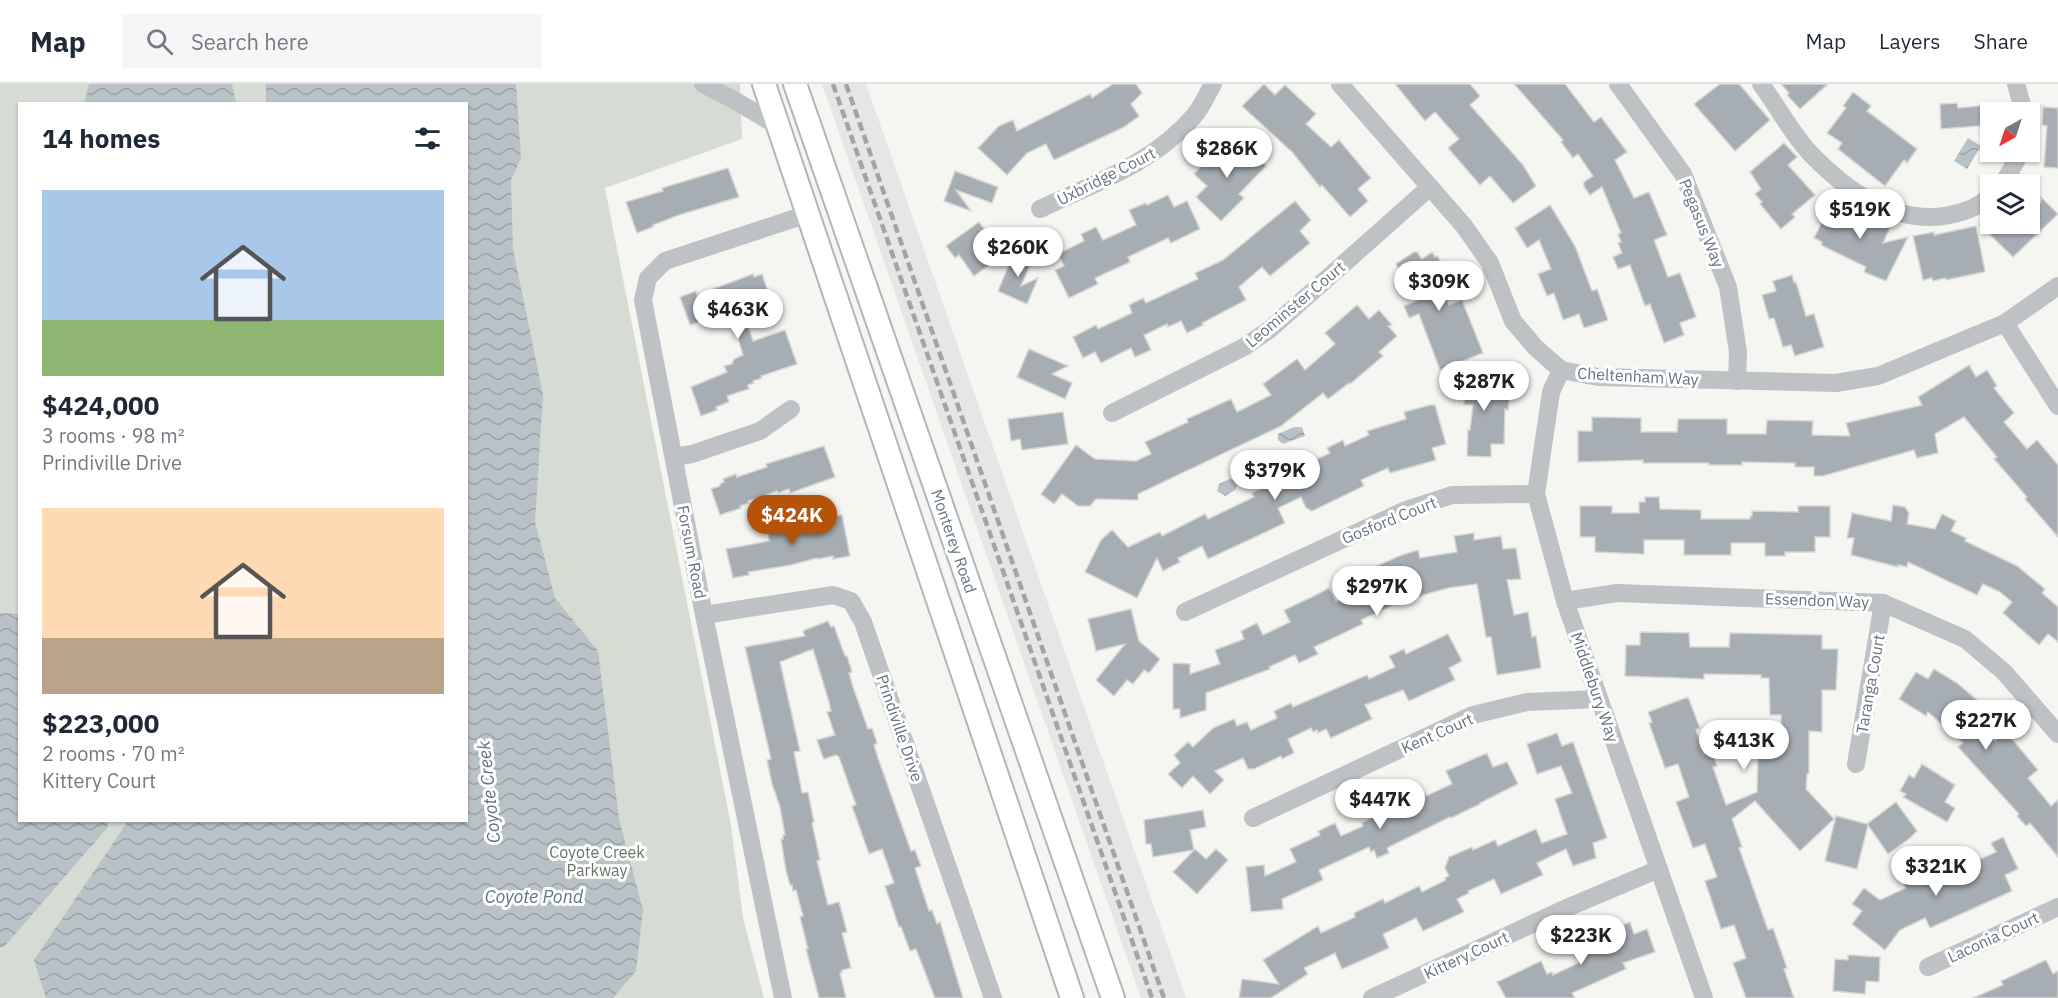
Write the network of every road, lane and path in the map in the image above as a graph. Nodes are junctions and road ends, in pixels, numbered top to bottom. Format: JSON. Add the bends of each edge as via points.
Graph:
{"nodes":[{"id":1,"x":703,"y":84,"type":"edge"},
{"id":2,"x":764,"y":84,"type":"edge"},
{"id":3,"x":795,"y":84,"type":"edge"},
{"id":4,"x":1214,"y":84,"type":"edge"},
{"id":5,"x":1341,"y":84,"type":"edge"},
{"id":6,"x":1618,"y":84,"type":"edge"},
{"id":7,"x":1761,"y":84,"type":"edge"},
{"id":8,"x":2016,"y":84,"type":"edge"},
{"id":9,"x":2021,"y":102,"type":"edge"},
{"id":10,"x":778,"y":126,"type":"junction"},
{"id":11,"x":1431,"y":187,"type":"junction"},
{"id":12,"x":1980,"y":203,"type":"edge"},
{"id":13,"x":1040,"y":208,"type":"dead end"},
{"id":14,"x":808,"y":214,"type":"junction"},
{"id":15,"x":2058,"y":286,"type":"edge"},
{"id":16,"x":2005,"y":323,"type":"junction"},
{"id":17,"x":1561,"y":370,"type":"junction"},
{"id":18,"x":1737,"y":381,"type":"junction"},
{"id":19,"x":2058,"y":406,"type":"edge"},
{"id":20,"x":791,"y":409,"type":"dead end"},
{"id":21,"x":1112,"y":413,"type":"dead end"},
{"id":22,"x":674,"y":457,"type":"junction"},
{"id":23,"x":1536,"y":494,"type":"junction"},
{"id":24,"x":1565,"y":601,"type":"junction"},
{"id":25,"x":1883,"y":603,"type":"junction"},
{"id":26,"x":1185,"y":612,"type":"dead end"},
{"id":27,"x":704,"y":615,"type":"junction"},
{"id":28,"x":1599,"y":699,"type":"junction"},
{"id":29,"x":2058,"y":734,"type":"edge"},
{"id":30,"x":1856,"y":764,"type":"dead end"},
{"id":31,"x":1253,"y":818,"type":"dead end"},
{"id":32,"x":1659,"y":869,"type":"junction"},
{"id":33,"x":2058,"y":907,"type":"edge"},
{"id":34,"x":1928,"y":967,"type":"dead end"},
{"id":35,"x":783,"y":998,"type":"edge"},
{"id":36,"x":993,"y":998,"type":"edge"},
{"id":37,"x":1072,"y":998,"type":"edge"},
{"id":38,"x":1113,"y":998,"type":"edge"},
{"id":39,"x":1372,"y":998,"type":"edge"},
{"id":40,"x":1704,"y":998,"type":"edge"}],
"edges":[{"from":1,"to":10,"type":"street"},
{"from":2,"to":10,"type":"main road","name":"Monterey Road"},
{"from":3,"to":38,"type":"main road","name":"Monterey Road"},
{"from":4,"to":13,"type":"street","name":"Uxbridge Court","via":[[1195,115],[1163,147],[1135,165]]},
{"from":5,"to":11,"type":"street","name":"Cheltenham Way"},
{"from":6,"to":18,"type":"street","name":"Pegasus Way","via":[[1683,174],[1728,287],[1738,352]]},
{"from":7,"to":12,"type":"street","via":[[1808,150],[1840,181],[1878,205],[1912,217],[1933,219],[1966,212]]},
{"from":8,"to":9,"type":"street"},
{"from":10,"to":14,"type":"main road","name":"Monterey Road"},
{"from":11,"to":17,"type":"street","name":"Cheltenham Way","via":[[1490,263],[1513,321]]},
{"from":11,"to":21,"type":"street","name":"Leominster Court","via":[[1269,330],[1244,347]]},
{"from":14,"to":22,"type":"street","name":"Forsum Road","via":[[665,261],[648,278],[643,300]]},
{"from":14,"to":37,"type":"main road","name":"Monterey Road"},
{"from":15,"to":16,"type":"street","name":"Cheltenham Way"},
{"from":16,"to":18,"type":"street","name":"Cheltenham Way","via":[[1878,376],[1836,383]]},
{"from":16,"to":19,"type":"street"},
{"from":17,"to":18,"type":"street","name":"Cheltenham Way","via":[[1598,377]]},
{"from":17,"to":23,"type":"street","name":"Middlebury Way","via":[[1551,392]]},
{"from":20,"to":22,"type":"street","via":[[760,431]]},
{"from":22,"to":27,"type":"street","name":"Forsum Road"},
{"from":23,"to":24,"type":"street","name":"Middlebury Way"},
{"from":23,"to":26,"type":"street","name":"Gosford Court","via":[[1452,495],[1406,510]]},
{"from":24,"to":25,"type":"street","name":"Essendon Way","via":[[1617,593]]},
{"from":24,"to":28,"type":"street","name":"Middlebury Way"},
{"from":25,"to":29,"type":"street","name":"Essendon Way","via":[[1965,639],[2004,672]]},
{"from":25,"to":30,"type":"street","name":"Taranga Court"},
{"from":27,"to":35,"type":"street","name":"Forsum Road"},
{"from":27,"to":36,"type":"street","name":"Prindiville Drive","via":[[833,595],[851,601],[863,622]]},
{"from":28,"to":31,"type":"street","name":"Kent Court","via":[[1527,702],[1473,715]]},
{"from":28,"to":32,"type":"street","name":"Middlebury Way"},
{"from":32,"to":39,"type":"street","name":"Kittery Court"},
{"from":32,"to":40,"type":"street","name":"Middlebury Way"},
{"from":33,"to":34,"type":"street","name":"Laconia Court"}]}
